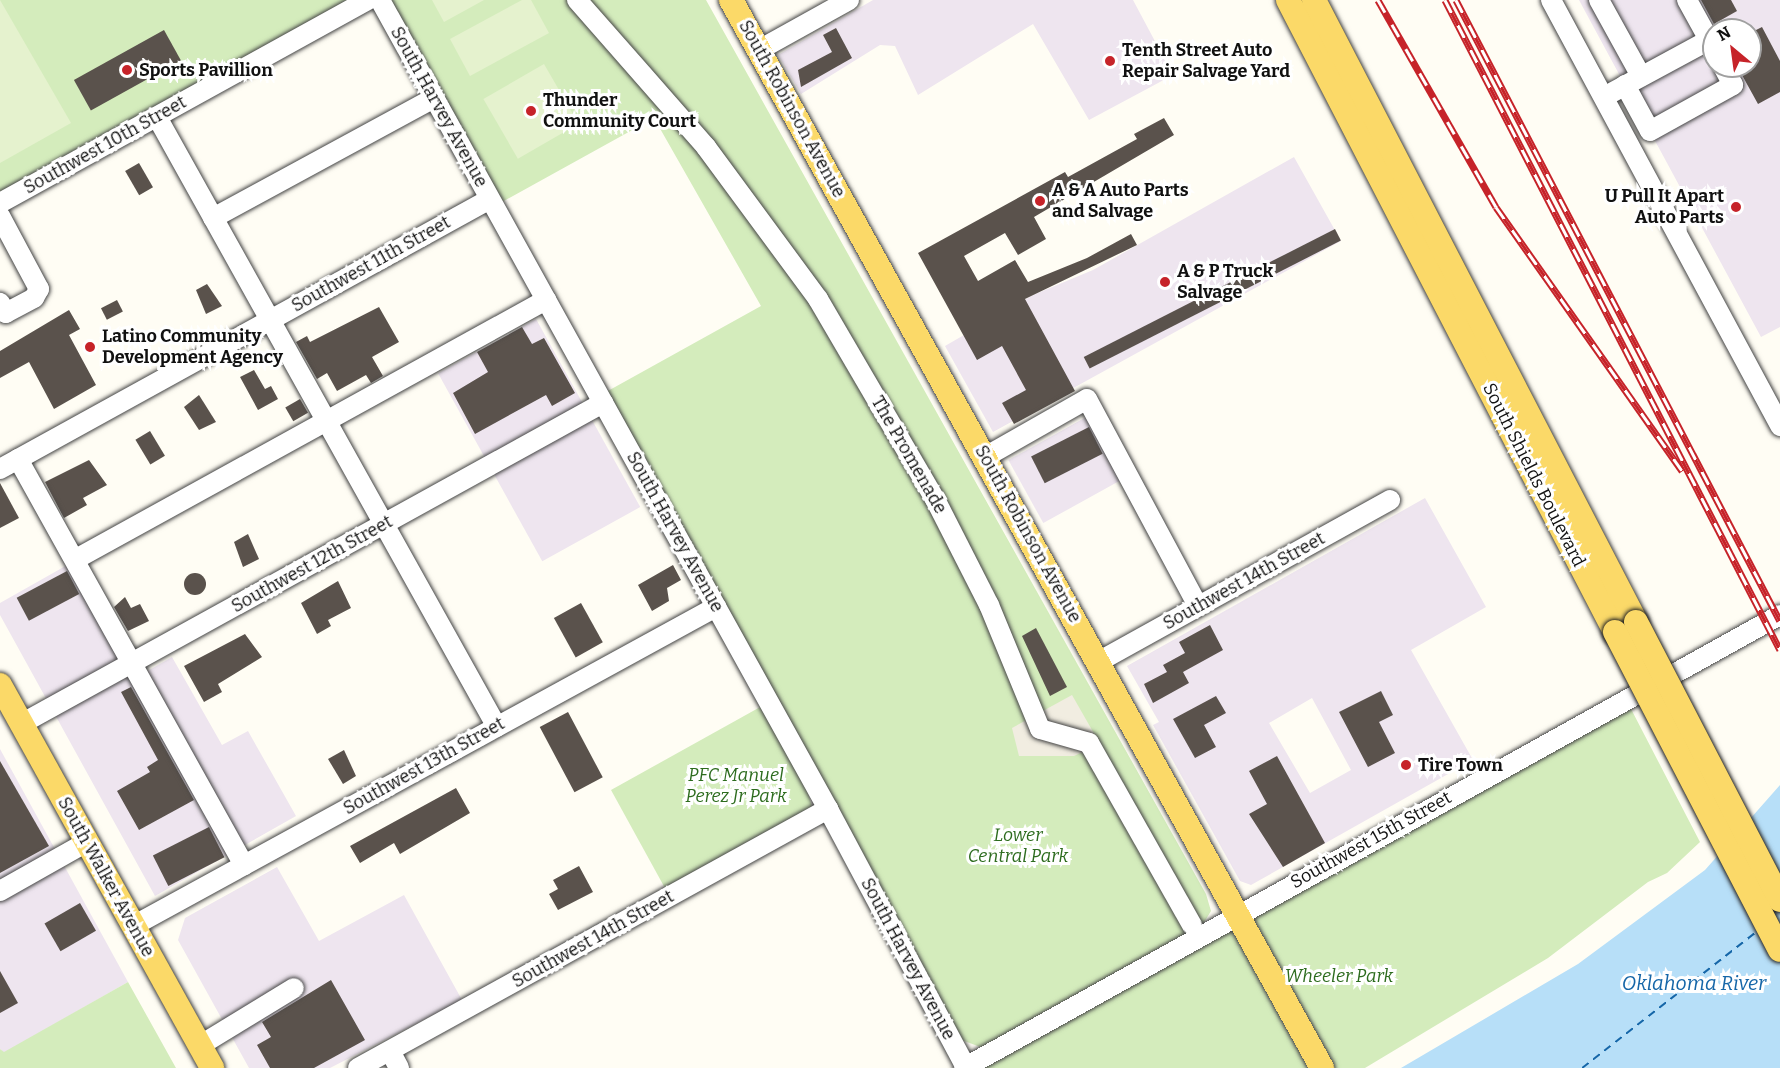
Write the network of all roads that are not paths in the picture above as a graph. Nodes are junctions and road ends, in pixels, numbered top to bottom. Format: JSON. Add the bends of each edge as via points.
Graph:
{"nodes":[{"id":1,"x":368,"y":0,"type":"edge"},
{"id":2,"x":380,"y":0,"type":"edge"},
{"id":3,"x":577,"y":0,"type":"edge"},
{"id":4,"x":732,"y":0,"type":"edge"},
{"id":5,"x":849,"y":0,"type":"edge"},
{"id":6,"x":1288,"y":0,"type":"edge"},
{"id":7,"x":1314,"y":0,"type":"edge"},
{"id":8,"x":1551,"y":0,"type":"edge"},
{"id":9,"x":1599,"y":0,"type":"edge"},
{"id":10,"x":1687,"y":0,"type":"edge"},
{"id":11,"x":1702,"y":27,"type":"edge"},
{"id":12,"x":759,"y":50,"type":"junction"},
{"id":13,"x":1702,"y":50,"type":"edge"},
{"id":14,"x":1729,"y":78,"type":"edge"},
{"id":15,"x":1633,"y":81,"type":"junction"},
{"id":16,"x":1603,"y":97,"type":"junction"},
{"id":17,"x":434,"y":98,"type":"junction"},
{"id":18,"x":157,"y":117,"type":"junction"},
{"id":19,"x":490,"y":199,"type":"junction"},
{"id":20,"x":0,"y":203,"type":"edge"},
{"id":21,"x":0,"y":216,"type":"edge"},
{"id":22,"x":213,"y":218,"type":"junction"},
{"id":23,"x":546,"y":300,"type":"junction"},
{"id":24,"x":2,"y":311,"type":"edge"},
{"id":25,"x":270,"y":320,"type":"junction"},
{"id":26,"x":603,"y":404,"type":"junction"},
{"id":27,"x":326,"y":421,"type":"junction"},
{"id":28,"x":1780,"y":426,"type":"edge"},
{"id":29,"x":985,"y":457,"type":"junction"},
{"id":30,"x":6,"y":462,"type":"edge"},
{"id":31,"x":1390,"y":500,"type":"dead end"},
{"id":32,"x":383,"y":525,"type":"junction"},
{"id":33,"x":76,"y":559,"type":"junction"},
{"id":34,"x":1198,"y":606,"type":"junction"},
{"id":35,"x":716,"y":607,"type":"junction"},
{"id":36,"x":1780,"y":615,"type":"edge"},
{"id":37,"x":1626,"y":627,"type":"junction"},
{"id":38,"x":1098,"y":662,"type":"junction"},
{"id":39,"x":131,"y":664,"type":"junction"},
{"id":40,"x":0,"y":686,"type":"edge"},
{"id":41,"x":21,"y":724,"type":"junction"},
{"id":42,"x":497,"y":727,"type":"junction"},
{"id":43,"x":828,"y":809,"type":"junction"},
{"id":44,"x":87,"y":842,"type":"junction"},
{"id":45,"x":244,"y":865,"type":"junction"},
{"id":46,"x":0,"y":891,"type":"edge"},
{"id":47,"x":1780,"y":900,"type":"edge"},
{"id":48,"x":1237,"y":914,"type":"junction"},
{"id":49,"x":1192,"y":925,"type":"dead end"},
{"id":50,"x":133,"y":926,"type":"junction"},
{"id":51,"x":1780,"y":950,"type":"edge"},
{"id":52,"x":294,"y":988,"type":"dead end"},
{"id":53,"x":199,"y":1046,"type":"junction"},
{"id":54,"x":390,"y":1051,"type":"junction"},
{"id":55,"x":965,"y":1067,"type":"edge"},
{"id":56,"x":212,"y":1068,"type":"edge"},
{"id":57,"x":358,"y":1068,"type":"edge"},
{"id":58,"x":399,"y":1068,"type":"edge"},
{"id":59,"x":1322,"y":1068,"type":"edge"}],
"edges":[{"from":1,"to":18,"type":"street","name":"Southwest 10th Street"},
{"from":2,"to":17,"type":"street","name":"South Harvey Avenue"},
{"from":3,"to":49,"type":"street","name":"The Promenade","via":[[706,147],[818,299],[935,499],[989,605],[1040,729],[1089,743]]},
{"from":4,"to":12,"type":"main road","name":"South Robinson Avenue"},
{"from":5,"to":12,"type":"street"},
{"from":6,"to":37,"type":"main road","name":"South Shields Boulevard"},
{"from":7,"to":37,"type":"main road","name":"South Shields Boulevard"},
{"from":8,"to":16,"type":"street"},
{"from":9,"to":15,"type":"street"},
{"from":10,"to":11,"type":"street"},
{"from":12,"to":29,"type":"main road","name":"South Robinson Avenue"},
{"from":13,"to":15,"type":"street"},
{"from":14,"to":15,"type":"street","via":[[1733,85],[1650,131]]},
{"from":15,"to":16,"type":"street"},
{"from":16,"to":28,"type":"street"},
{"from":17,"to":19,"type":"street","name":"South Harvey Avenue"},
{"from":17,"to":22,"type":"street"},
{"from":18,"to":20,"type":"street","name":"Southwest 10th Street"},
{"from":18,"to":22,"type":"street"},
{"from":19,"to":23,"type":"street","name":"South Harvey Avenue"},
{"from":19,"to":25,"type":"street","name":"Southwest 11th Street"},
{"from":21,"to":24,"type":"street","via":[[39,289],[34,298]]},
{"from":22,"to":25,"type":"street"},
{"from":23,"to":26,"type":"street","name":"South Harvey Avenue"},
{"from":23,"to":27,"type":"street"},
{"from":25,"to":27,"type":"street"},
{"from":25,"to":30,"type":"street","name":"Southwest 11th Street"},
{"from":26,"to":32,"type":"street","name":"Southwest 12th Street"},
{"from":26,"to":35,"type":"street","name":"South Harvey Avenue"},
{"from":27,"to":32,"type":"street"},
{"from":27,"to":33,"type":"street"},
{"from":29,"to":34,"type":"street","via":[[1087,399]]},
{"from":29,"to":38,"type":"main road","name":"South Robinson Avenue"},
{"from":30,"to":33,"type":"street"},
{"from":31,"to":34,"type":"street","name":"Southwest 14th Street"},
{"from":32,"to":39,"type":"street","name":"Southwest 12th Street"},
{"from":32,"to":42,"type":"street"},
{"from":33,"to":39,"type":"street"},
{"from":34,"to":38,"type":"street","name":"Southwest 14th Street"},
{"from":35,"to":42,"type":"street","name":"Southwest 13th Street"},
{"from":35,"to":43,"type":"street","name":"South Harvey Avenue"},
{"from":36,"to":48,"type":"street","name":"Southwest 15th Street"},
{"from":37,"to":47,"type":"main road","name":"South Shields Boulevard","bridge":true},
{"from":37,"to":51,"type":"main road","name":"South Shields Boulevard","bridge":true},
{"from":38,"to":48,"type":"main road","name":"South Robinson Avenue"},
{"from":39,"to":41,"type":"street","name":"Southwest 12th Street"},
{"from":39,"to":45,"type":"street"},
{"from":40,"to":41,"type":"main road","name":"South Walker Avenue"},
{"from":41,"to":44,"type":"main road","name":"South Walker Avenue"},
{"from":42,"to":45,"type":"street","name":"Southwest 13th Street"},
{"from":43,"to":54,"type":"street","name":"Southwest 14th Street"},
{"from":43,"to":55,"type":"street","name":"South Harvey Avenue"},
{"from":44,"to":46,"type":"street"},
{"from":44,"to":50,"type":"main road","name":"South Walker Avenue"},
{"from":45,"to":50,"type":"street","name":"Southwest 13th Street"},
{"from":48,"to":55,"type":"street","name":"Southwest 15th Street"},
{"from":48,"to":59,"type":"main road","name":"South Robinson Avenue"},
{"from":50,"to":53,"type":"main road","name":"South Walker Avenue"},
{"from":52,"to":53,"type":"street"},
{"from":53,"to":56,"type":"main road","name":"South Walker Avenue"},
{"from":54,"to":57,"type":"street","name":"Southwest 14th Street"},
{"from":54,"to":58,"type":"street"}]}
